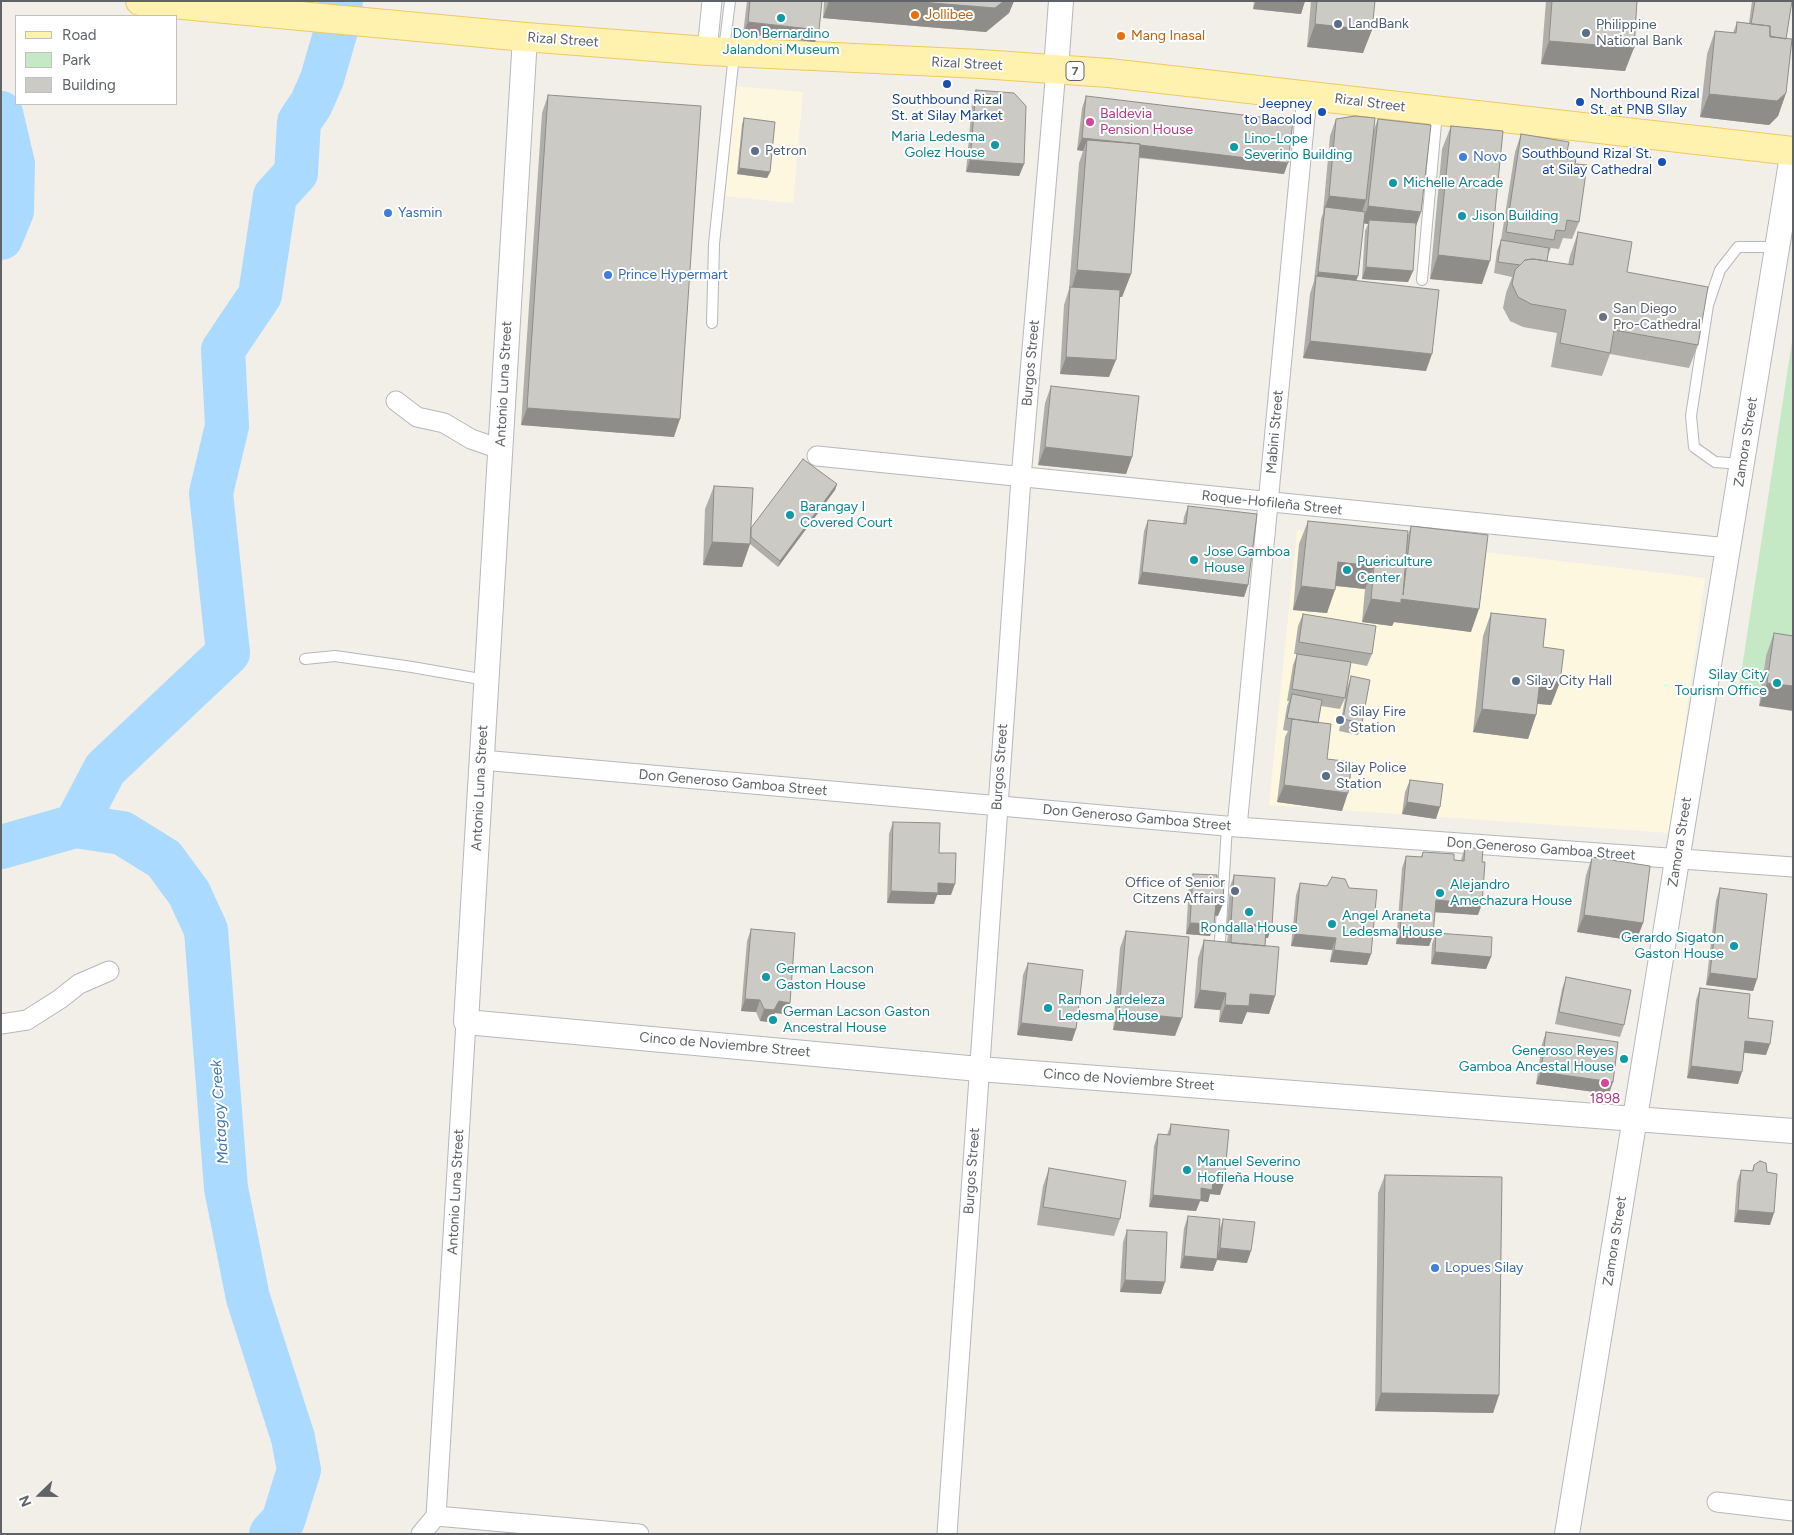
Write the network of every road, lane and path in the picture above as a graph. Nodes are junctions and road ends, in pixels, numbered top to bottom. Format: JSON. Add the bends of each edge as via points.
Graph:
{"nodes":[{"id":1,"x":140,"y":1,"type":"edge"},
{"id":2,"x":712,"y":1,"type":"edge"},
{"id":3,"x":730,"y":1,"type":"edge"},
{"id":4,"x":1061,"y":1,"type":"edge"},
{"id":5,"x":250,"y":6,"type":"edge"},
{"id":6,"x":525,"y":37,"type":"junction"},
{"id":7,"x":722,"y":52,"type":"junction"},
{"id":8,"x":1056,"y":70,"type":"junction"},
{"id":9,"x":1307,"y":96,"type":"junction"},
{"id":10,"x":1437,"y":111,"type":"junction"},
{"id":11,"x":1793,"y":151,"type":"edge"},
{"id":12,"x":1777,"y":247,"type":"junction"},
{"id":13,"x":1422,"y":280,"type":"dead end"},
{"id":14,"x":712,"y":323,"type":"dead end"},
{"id":15,"x":396,"y":401,"type":"dead end"},
{"id":16,"x":500,"y":449,"type":"junction"},
{"id":17,"x":817,"y":456,"type":"dead end"},
{"id":18,"x":1743,"y":464,"type":"junction"},
{"id":19,"x":1020,"y":478,"type":"junction"},
{"id":20,"x":1268,"y":502,"type":"junction"},
{"id":21,"x":1728,"y":548,"type":"junction"},
{"id":22,"x":305,"y":659,"type":"dead end"},
{"id":23,"x":486,"y":680,"type":"junction"},
{"id":24,"x":482,"y":760,"type":"junction"},
{"id":25,"x":998,"y":806,"type":"junction"},
{"id":26,"x":1232,"y":827,"type":"junction"},
{"id":27,"x":1677,"y":859,"type":"junction"},
{"id":28,"x":1793,"y":867,"type":"edge"},
{"id":29,"x":1220,"y":940,"type":"edge"},
{"id":30,"x":109,"y":972,"type":"dead end"},
{"id":31,"x":466,"y":1022,"type":"junction"},
{"id":32,"x":1,"y":1024,"type":"edge"},
{"id":33,"x":979,"y":1069,"type":"junction"},
{"id":34,"x":1635,"y":1118,"type":"junction"},
{"id":35,"x":1793,"y":1131,"type":"edge"},
{"id":36,"x":1718,"y":1502,"type":"dead end"},
{"id":37,"x":1793,"y":1511,"type":"edge"},
{"id":38,"x":436,"y":1516,"type":"junction"},
{"id":39,"x":421,"y":1534,"type":"edge"},
{"id":40,"x":639,"y":1534,"type":"edge"},
{"id":41,"x":947,"y":1534,"type":"edge"},
{"id":42,"x":1567,"y":1534,"type":"edge"}],
"edges":[{"from":1,"to":5,"type":"main road","name":"Rizal Street","number":"7"},
{"from":2,"to":7,"type":"street"},
{"from":3,"to":7,"type":"lane"},
{"from":4,"to":8,"type":"street","name":"Burgos Street"},
{"from":5,"to":6,"type":"main road","name":"Rizal Street","number":"7","via":[[296,16]]},
{"from":6,"to":7,"type":"main road","name":"Rizal Street","number":"7"},
{"from":6,"to":16,"type":"street","name":"Antonio Luna Street"},
{"from":7,"to":8,"type":"main road","name":"Rizal Street","number":"7"},
{"from":7,"to":14,"type":"lane"},
{"from":8,"to":9,"type":"main road","name":"Rizal Street","number":"7"},
{"from":8,"to":19,"type":"street","name":"Burgos Street"},
{"from":9,"to":10,"type":"main road","name":"Rizal Street","number":"7"},
{"from":9,"to":20,"type":"street","name":"Mabini Street"},
{"from":10,"to":11,"type":"main road","name":"Rizal Street","number":"7"},
{"from":10,"to":13,"type":"lane"},
{"from":11,"to":12,"type":"street","name":"Zamora Street"},
{"from":12,"to":18,"type":"street","name":"Zamora Street"},
{"from":12,"to":18,"type":"lane","via":[[1738,248],[1720,270],[1706,314],[1691,416],[1694,447],[1715,462]]},
{"from":15,"to":16,"type":"street","via":[[417,417],[444,423],[472,439]]},
{"from":16,"to":23,"type":"street","name":"Antonio Luna Street"},
{"from":17,"to":19,"type":"street","name":"Roque-Hofileña Street"},
{"from":18,"to":21,"type":"street","name":"Zamora Street"},
{"from":19,"to":20,"type":"street","name":"Roque-Hofileña Street"},
{"from":19,"to":25,"type":"street","name":"Burgos Street"},
{"from":20,"to":21,"type":"street","name":"Roque-Hofileña Street"},
{"from":20,"to":26,"type":"street","name":"Mabini Street"},
{"from":21,"to":27,"type":"street","name":"Zamora Street"},
{"from":22,"to":23,"type":"lane","via":[[335,656]]},
{"from":23,"to":24,"type":"street","name":"Antonio Luna Street"},
{"from":24,"to":25,"type":"street","name":"Don Generoso Gamboa Street"},
{"from":24,"to":31,"type":"street","name":"Antonio Luna Street"},
{"from":25,"to":26,"type":"street","name":"Don Generoso Gamboa Street"},
{"from":25,"to":33,"type":"street","name":"Burgos Street"},
{"from":26,"to":27,"type":"street","name":"Don Generoso Gamboa Street"},
{"from":26,"to":29,"type":"lane"},
{"from":27,"to":28,"type":"street","name":"Don Generoso Gamboa Street"},
{"from":27,"to":34,"type":"street","name":"Zamora Street"},
{"from":30,"to":32,"type":"street","via":[[79,984],[26,1020]]},
{"from":31,"to":33,"type":"street","name":"Cinco de Noviembre Street"},
{"from":31,"to":38,"type":"street","name":"Antonio Luna Street"},
{"from":33,"to":34,"type":"street","name":"Cinco de Noviembre Street"},
{"from":33,"to":41,"type":"street","name":"Burgos Street"},
{"from":34,"to":35,"type":"street","name":"Cinco de Noviembre Street"},
{"from":34,"to":42,"type":"street","name":"Zamora Street"},
{"from":36,"to":37,"type":"street"},
{"from":38,"to":39,"type":"street"},
{"from":38,"to":40,"type":"street"}]}
